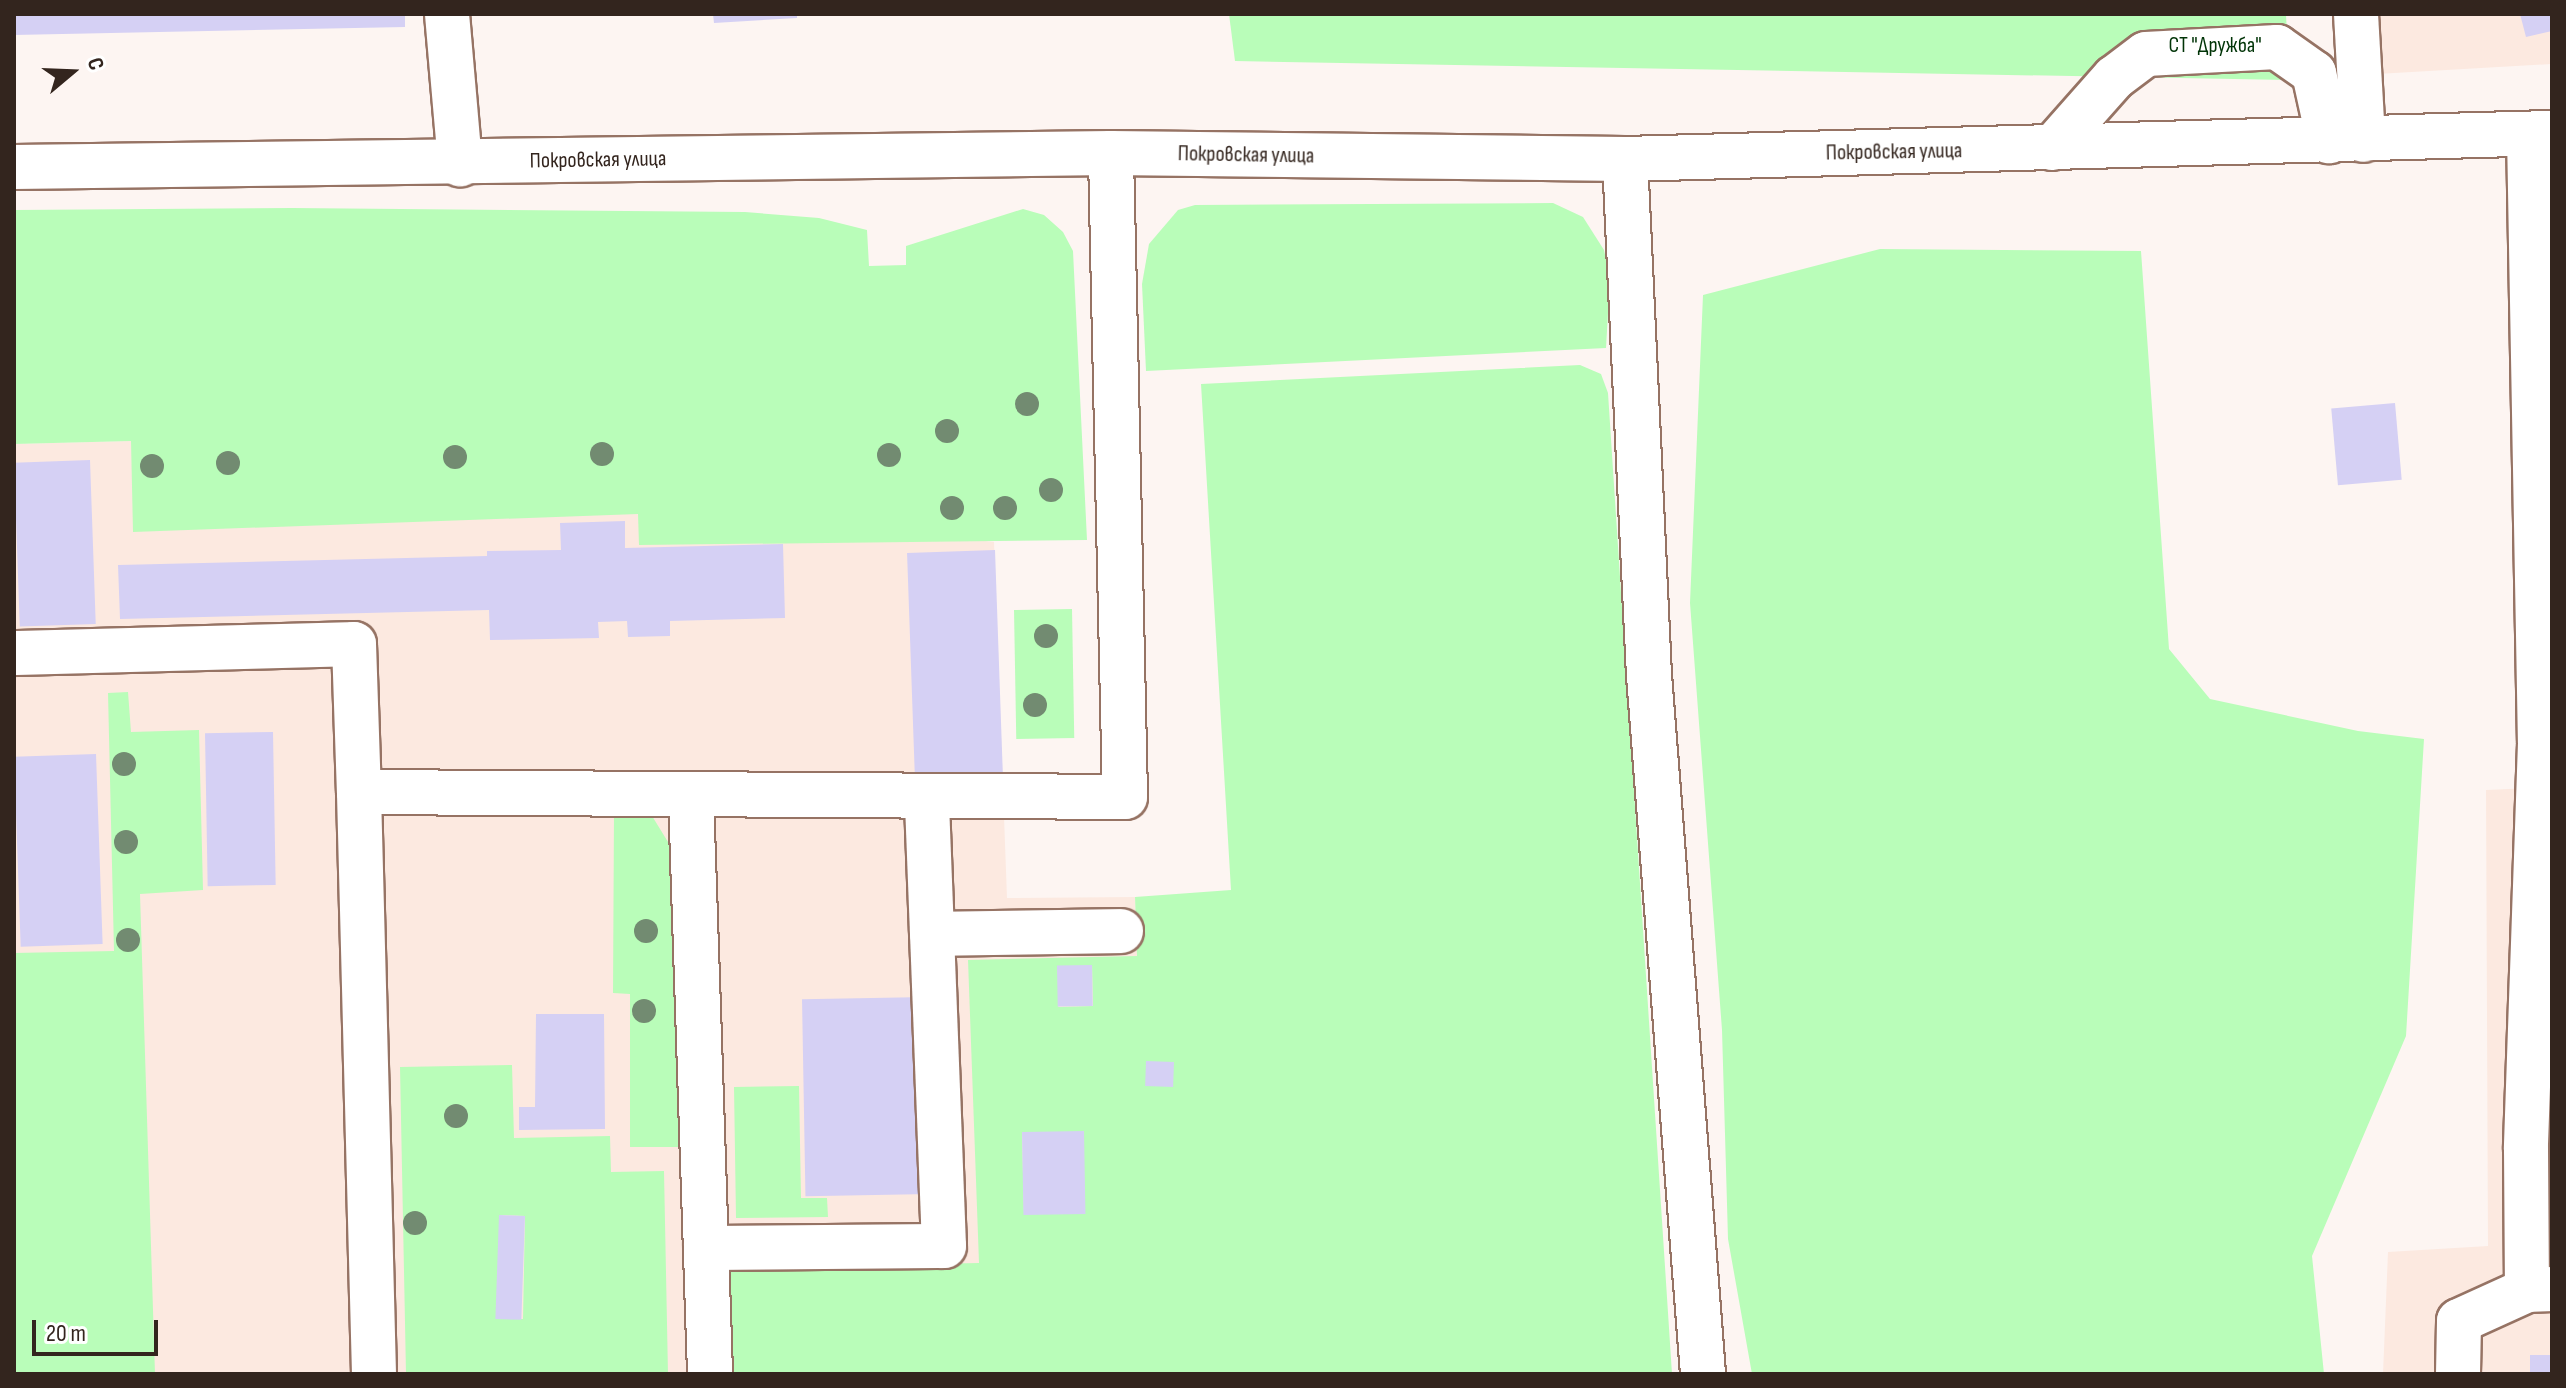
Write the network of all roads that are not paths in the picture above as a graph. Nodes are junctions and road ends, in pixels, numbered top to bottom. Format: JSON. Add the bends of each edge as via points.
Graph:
{"nodes":[{"id":1,"x":447,"y":14,"type":"edge"},
{"id":2,"x":2356,"y":14,"type":"edge"},
{"id":3,"x":2540,"y":134,"type":"edge"},
{"id":4,"x":2346,"y":140,"type":"junction"},
{"id":5,"x":2052,"y":148,"type":"junction"},
{"id":6,"x":1111,"y":153,"type":"junction"},
{"id":7,"x":1625,"y":159,"type":"junction"},
{"id":8,"x":460,"y":164,"type":"junction"},
{"id":9,"x":14,"y":167,"type":"edge"},
{"id":10,"x":2542,"y":274,"type":"edge"},
{"id":11,"x":14,"y":653,"type":"edge"},
{"id":12,"x":359,"y":792,"type":"junction"},
{"id":13,"x":691,"y":797,"type":"junction"},
{"id":14,"x":927,"y":799,"type":"junction"},
{"id":15,"x":1121,"y":931,"type":"dead end"},
{"id":16,"x":932,"y":934,"type":"junction"},
{"id":17,"x":706,"y":1248,"type":"junction"},
{"id":18,"x":2540,"y":1289,"type":"edge"},
{"id":19,"x":374,"y":1374,"type":"edge"},
{"id":20,"x":710,"y":1374,"type":"edge"},
{"id":21,"x":1703,"y":1374,"type":"edge"},
{"id":22,"x":2458,"y":1374,"type":"edge"}],
"edges":[{"from":1,"to":8,"type":"main road"},
{"from":2,"to":4,"type":"main road"},
{"from":3,"to":4,"type":"main road","name":"Покровская улица"},
{"from":3,"to":10,"type":"main road"},
{"from":4,"to":5,"type":"main road","name":"Покровская улица"},
{"from":4,"to":5,"type":"main road","via":[[2314,73],[2277,47],[2146,54],[2114,78]]},
{"from":5,"to":7,"type":"main road","name":"Покровская улица"},
{"from":6,"to":7,"type":"main road","name":"Покровская улица"},
{"from":6,"to":8,"type":"main road","name":"Покровская улица"},
{"from":6,"to":14,"type":"main road","via":[[1125,797]]},
{"from":7,"to":21,"type":"main road","via":[[1649,675]]},
{"from":8,"to":9,"type":"main road","name":"Покровская улица"},
{"from":10,"to":18,"type":"main road","via":[[2540,743],[2526,1149]]},
{"from":11,"to":12,"type":"main road","via":[[354,644]]},
{"from":12,"to":13,"type":"main road"},
{"from":12,"to":19,"type":"main road"},
{"from":13,"to":14,"type":"main road"},
{"from":13,"to":17,"type":"main road"},
{"from":14,"to":16,"type":"main road"},
{"from":15,"to":16,"type":"main road"},
{"from":16,"to":17,"type":"main road","via":[[944,1246]]},
{"from":17,"to":20,"type":"main road"},
{"from":18,"to":22,"type":"main road","via":[[2459,1321]]}]}
